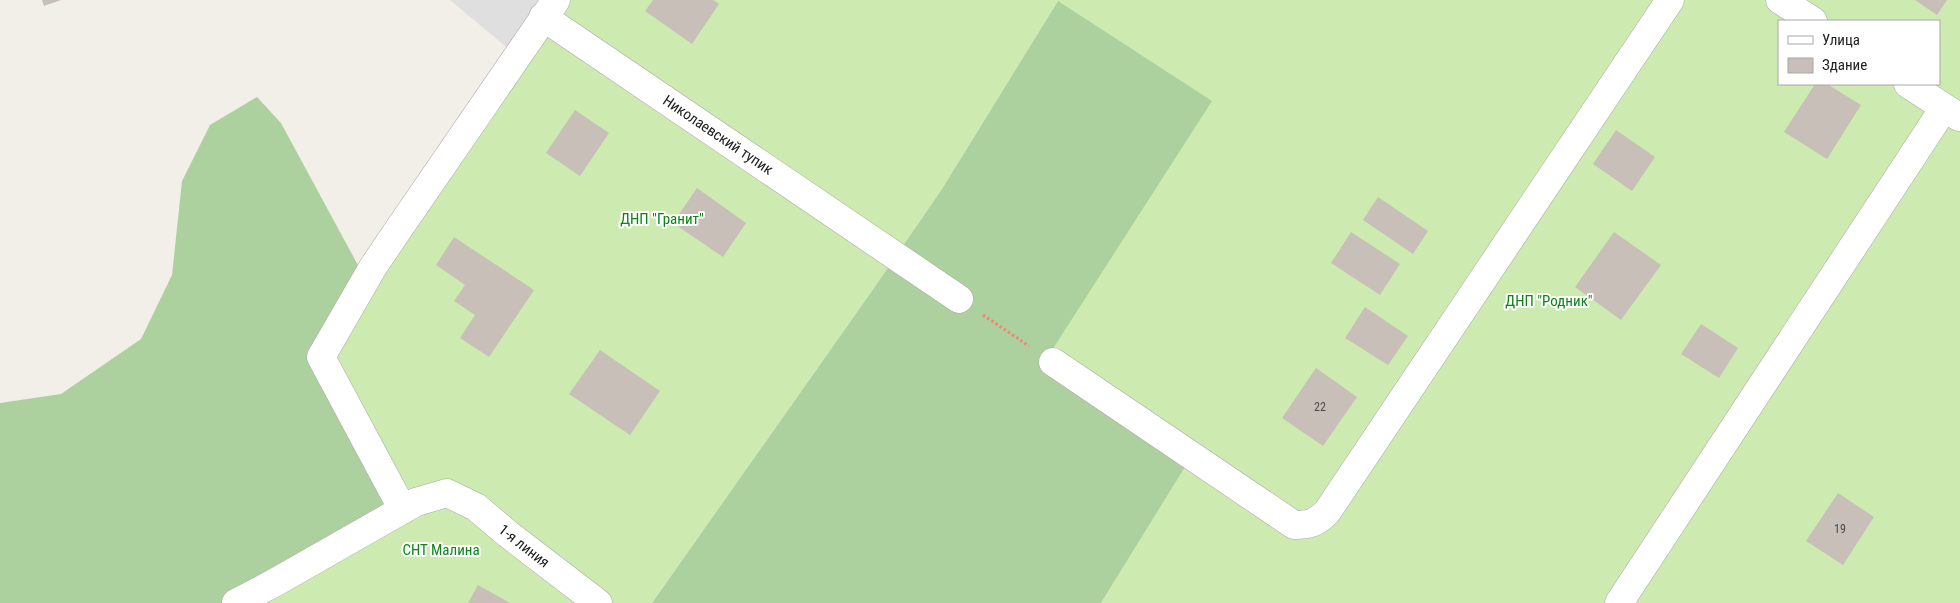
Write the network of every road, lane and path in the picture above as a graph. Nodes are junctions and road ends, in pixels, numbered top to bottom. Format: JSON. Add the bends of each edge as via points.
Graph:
{"nodes":[{"id":1,"x":1670,"y":0,"type":"edge"},
{"id":2,"x":1780,"y":0,"type":"edge"},
{"id":3,"x":550,"y":9,"type":"edge"},
{"id":4,"x":1811,"y":20,"type":"edge"},
{"id":5,"x":1910,"y":85,"type":"edge"},
{"id":6,"x":1952,"y":113,"type":"edge"},
{"id":7,"x":959,"y":299,"type":"joint"},
{"id":8,"x":1052,"y":362,"type":"joint"},
{"id":9,"x":403,"y":510,"type":"junction"},
{"id":10,"x":236,"y":603,"type":"edge"},
{"id":11,"x":598,"y":603,"type":"edge"},
{"id":12,"x":1619,"y":603,"type":"edge"}],
"edges":[{"from":1,"to":8,"type":"street","via":[[1318,521],[1294,525]]},
{"from":2,"to":4,"type":"street"},
{"from":3,"to":7,"type":"street","name":"Николаевский тупик"},
{"from":3,"to":9,"type":"street","via":[[379,259],[321,357]]},
{"from":5,"to":6,"type":"street"},
{"from":6,"to":12,"type":"street"},
{"from":7,"to":8,"type":"path"},
{"from":9,"to":10,"type":"street"},
{"from":9,"to":11,"type":"street","name":"1-я линия","via":[[416,502],[447,493],[476,507]]}]}
